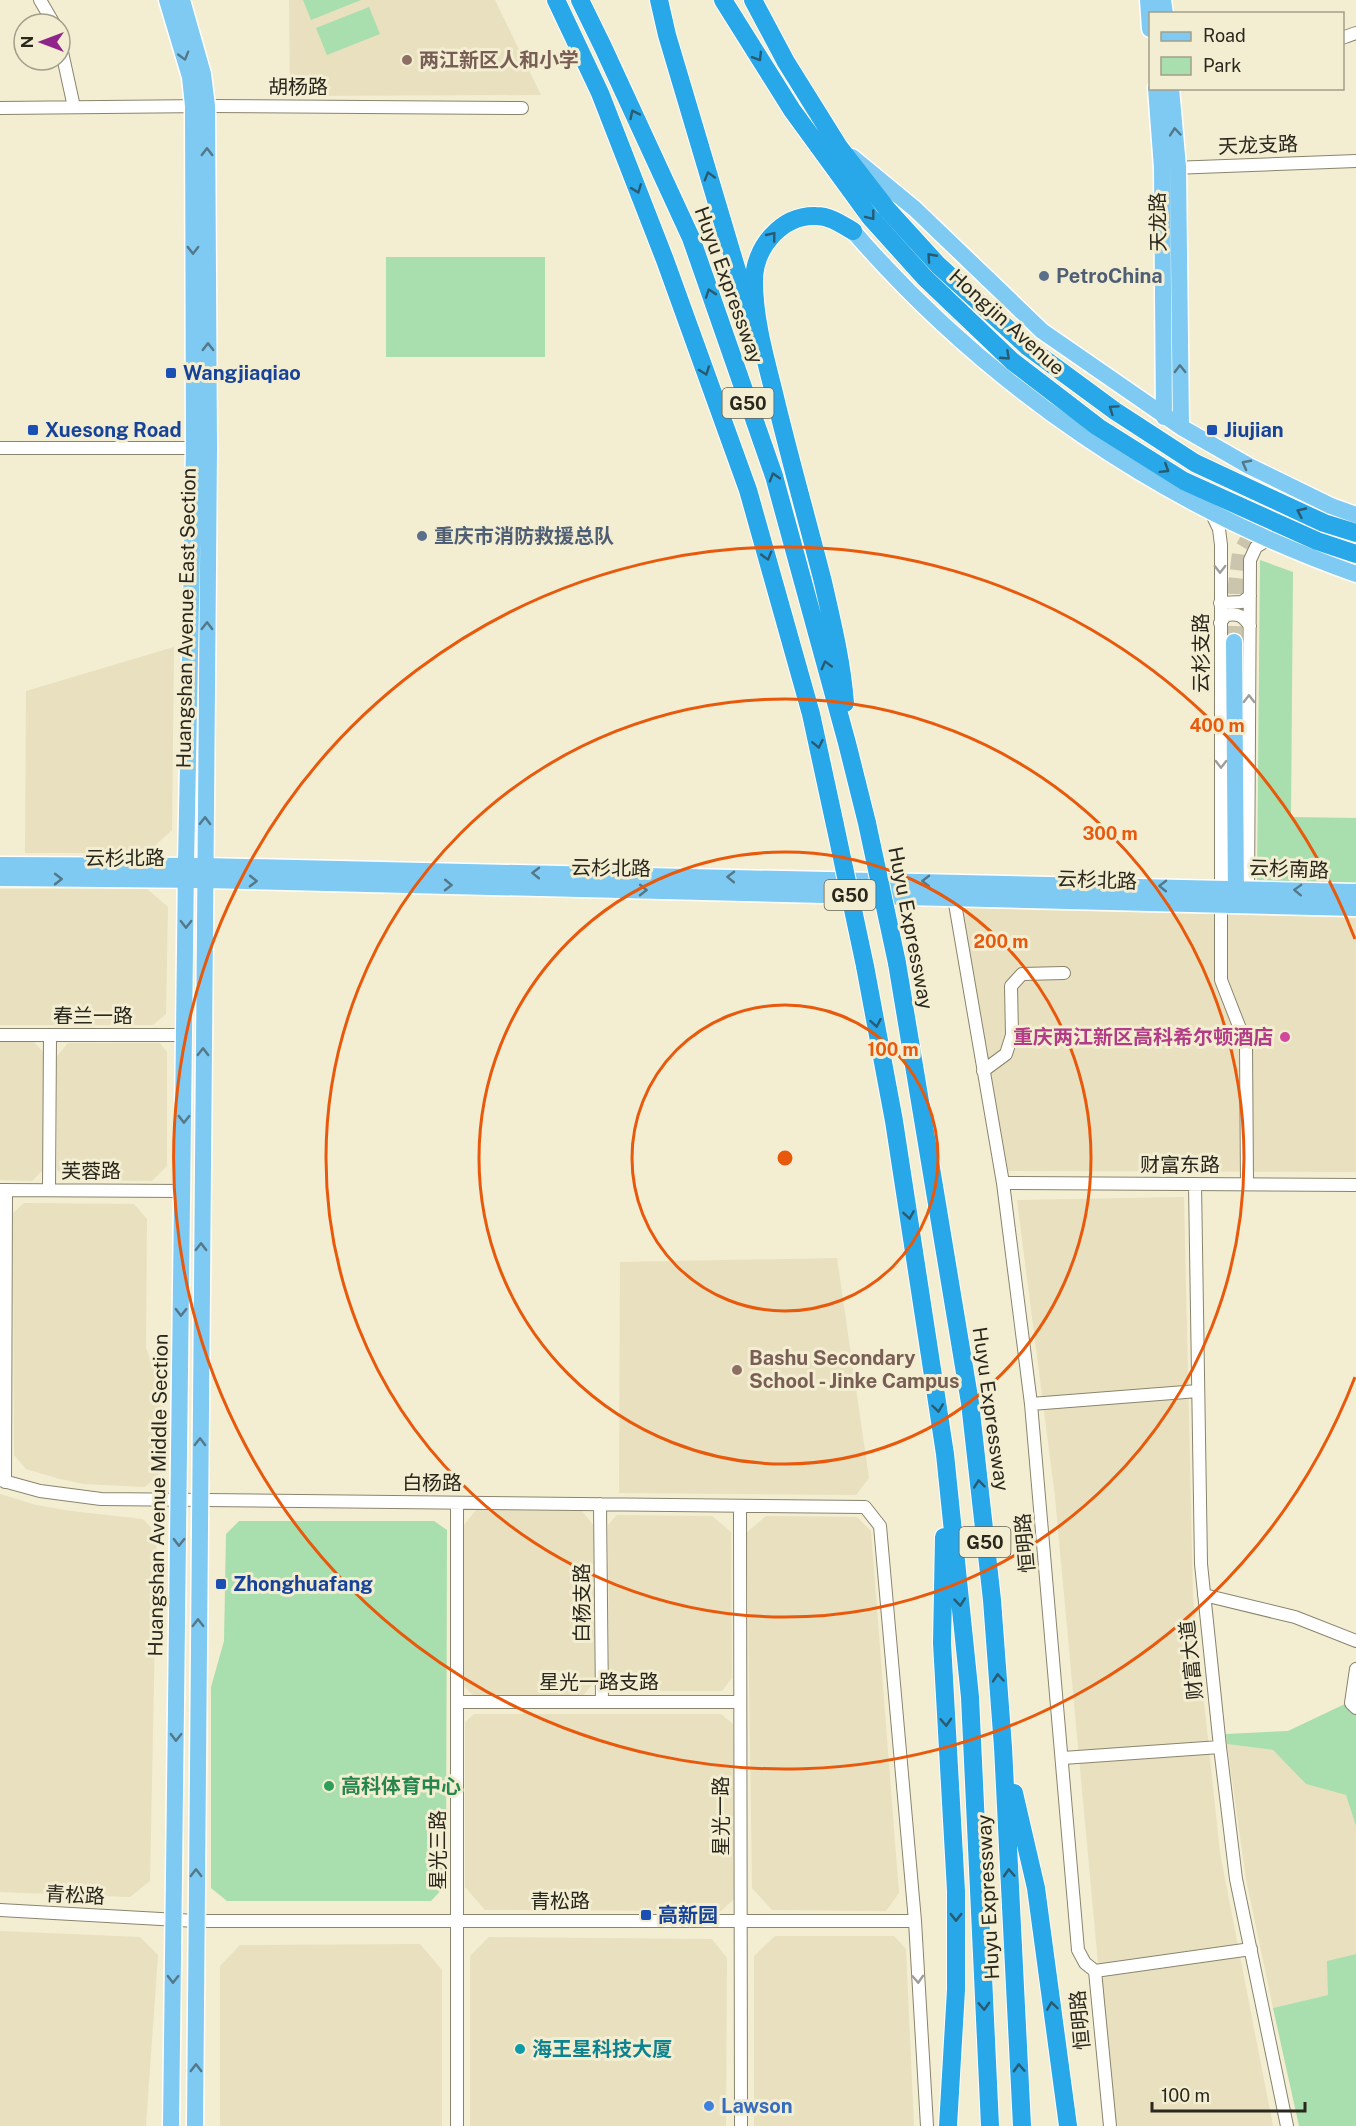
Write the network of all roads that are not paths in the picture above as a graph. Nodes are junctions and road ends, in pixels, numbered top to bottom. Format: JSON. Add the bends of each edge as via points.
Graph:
{"nodes":[{"id":1,"x":167,"y":0,"type":"edge"},
{"id":2,"x":182,"y":0,"type":"edge"},
{"id":3,"x":543,"y":0,"type":"edge"},
{"id":4,"x":556,"y":0,"type":"edge"},
{"id":5,"x":580,"y":0,"type":"edge"},
{"id":6,"x":659,"y":0,"type":"edge"},
{"id":7,"x":754,"y":1,"type":"edge"},
{"id":8,"x":725,"y":2,"type":"edge"},
{"id":9,"x":66,"y":72,"type":"edge"},
{"id":10,"x":1155,"y":90,"type":"edge"},
{"id":11,"x":1171,"y":90,"type":"edge"},
{"id":12,"x":600,"y":93,"type":"junction"},
{"id":13,"x":200,"y":106,"type":"junction"},
{"id":14,"x":74,"y":107,"type":"junction"},
{"id":15,"x":0,"y":108,"type":"edge"},
{"id":16,"x":522,"y":108,"type":"dead end"},
{"id":17,"x":839,"y":147,"type":"junction"},
{"id":18,"x":1356,"y":161,"type":"edge"},
{"id":19,"x":1170,"y":168,"type":"junction"},
{"id":20,"x":853,"y":231,"type":"joint"},
{"id":21,"x":779,"y":414,"type":"junction"},
{"id":22,"x":1164,"y":417,"type":"junction"},
{"id":23,"x":1181,"y":427,"type":"junction"},
{"id":24,"x":0,"y":448,"type":"edge"},
{"id":25,"x":201,"y":448,"type":"junction"},
{"id":26,"x":1211,"y":512,"type":"junction"},
{"id":27,"x":1356,"y":515,"type":"edge"},
{"id":28,"x":1356,"y":533,"type":"edge"},
{"id":29,"x":1269,"y":539,"type":"junction"},
{"id":30,"x":1356,"y":555,"type":"edge"},
{"id":31,"x":1356,"y":574,"type":"edge"},
{"id":32,"x":1250,"y":596,"type":"junction"},
{"id":33,"x":1220,"y":603,"type":"junction"},
{"id":34,"x":1220,"y":623,"type":"junction"},
{"id":35,"x":1250,"y":626,"type":"junction"},
{"id":36,"x":1234,"y":642,"type":"tunnel mouth"},
{"id":37,"x":847,"y":743,"type":"junction"},
{"id":38,"x":0,"y":865,"type":"edge"},
{"id":39,"x":186,"y":872,"type":"junction"},
{"id":40,"x":205,"y":873,"type":"junction"},
{"id":41,"x":0,"y":878,"type":"edge"},
{"id":42,"x":952,"y":889,"type":"junction"},
{"id":43,"x":1356,"y":892,"type":"edge"},
{"id":44,"x":1235,"y":896,"type":"junction"},
{"id":45,"x":1356,"y":908,"type":"edge"},
{"id":46,"x":1065,"y":973,"type":"dead end"},
{"id":47,"x":0,"y":1035,"type":"edge"},
{"id":48,"x":185,"y":1035,"type":"junction"},
{"id":49,"x":50,"y":1036,"type":"junction"},
{"id":50,"x":984,"y":1071,"type":"junction"},
{"id":51,"x":1003,"y":1183,"type":"junction"},
{"id":52,"x":1195,"y":1184,"type":"junction"},
{"id":53,"x":1247,"y":1184,"type":"junction"},
{"id":54,"x":1356,"y":1185,"type":"edge"},
{"id":55,"x":3,"y":1190,"type":"edge"},
{"id":56,"x":50,"y":1190,"type":"junction"},
{"id":57,"x":183,"y":1191,"type":"junction"},
{"id":58,"x":1198,"y":1391,"type":"junction"},
{"id":59,"x":1031,"y":1404,"type":"junction"},
{"id":60,"x":945,"y":1454,"type":"junction"},
{"id":61,"x":3,"y":1481,"type":"edge"},
{"id":62,"x":179,"y":1500,"type":"junction"},
{"id":63,"x":199,"y":1501,"type":"junction"},
{"id":64,"x":457,"y":1503,"type":"junction"},
{"id":65,"x":600,"y":1504,"type":"junction"},
{"id":66,"x":740,"y":1506,"type":"junction"},
{"id":67,"x":1204,"y":1595,"type":"junction"},
{"id":68,"x":1356,"y":1641,"type":"edge"},
{"id":69,"x":1356,"y":1669,"type":"edge"},
{"id":70,"x":457,"y":1702,"type":"junction"},
{"id":71,"x":602,"y":1702,"type":"junction"},
{"id":72,"x":740,"y":1702,"type":"junction"},
{"id":73,"x":1356,"y":1708,"type":"edge"},
{"id":74,"x":1003,"y":1747,"type":"junction"},
{"id":75,"x":1220,"y":1747,"type":"junction"},
{"id":76,"x":1063,"y":1758,"type":"junction"},
{"id":77,"x":0,"y":1910,"type":"edge"},
{"id":78,"x":174,"y":1920,"type":"junction"},
{"id":79,"x":457,"y":1920,"type":"junction"},
{"id":80,"x":196,"y":1921,"type":"junction"},
{"id":81,"x":741,"y":1921,"type":"junction"},
{"id":82,"x":915,"y":1921,"type":"junction"},
{"id":83,"x":1251,"y":1949,"type":"junction"},
{"id":84,"x":1095,"y":1971,"type":"junction"},
{"id":85,"x":171,"y":2126,"type":"edge"},
{"id":86,"x":195,"y":2126,"type":"edge"},
{"id":87,"x":457,"y":2126,"type":"edge"},
{"id":88,"x":741,"y":2126,"type":"edge"},
{"id":89,"x":927,"y":2126,"type":"edge"},
{"id":90,"x":948,"y":2126,"type":"edge"},
{"id":91,"x":990,"y":2126,"type":"edge"},
{"id":92,"x":1022,"y":2126,"type":"edge"},
{"id":93,"x":1068,"y":2126,"type":"edge"},
{"id":94,"x":1110,"y":2126,"type":"edge"},
{"id":95,"x":1287,"y":2126,"type":"edge"}],
"edges":[{"from":1,"to":13,"type":"main road","name":"Huangshan Avenue East Section","one_way":true},
{"from":2,"to":13,"type":"main road","name":"Huangshan Avenue East Section","via":[[203,74]]},
{"from":3,"to":12,"type":"highway"},
{"from":4,"to":12,"type":"highway","name":"Huyu Expressway","number":"G50"},
{"from":37,"to":5,"type":"highway","name":"Huyu Expressway","number":"G50","one_way":true,"via":[[774,476],[691,238]]},
{"from":21,"to":6,"type":"highway","one_way":true},
{"from":7,"to":17,"type":"highway","name":"Hongjin Avenue","via":[[786,62]]},
{"from":8,"to":30,"type":"highway","name":"Hongjin Avenue","one_way":true,"via":[[792,110],[870,217],[925,278],[1012,361],[1098,427],[1184,481]]},
{"from":9,"to":14,"type":"street"},
{"from":10,"to":19,"type":"main road","name":"天龙路"},
{"from":19,"to":11,"type":"main road","name":"天龙路","one_way":true},
{"from":12,"to":60,"type":"highway","name":"Huyu Expressway","number":"G50","one_way":true,"bridge":true,"via":[[748,490],[811,714],[894,1121]]},
{"from":13,"to":14,"type":"street","name":"胡杨路"},
{"from":13,"to":16,"type":"street","name":"胡杨路"},
{"from":13,"to":25,"type":"main road","name":"Huangshan Avenue East Section"},
{"from":14,"to":15,"type":"street","name":"胡杨路"},
{"from":17,"to":22,"type":"main road","name":"Hongjin Avenue","via":[[915,209],[1042,331]]},
{"from":28,"to":17,"type":"highway","name":"Hongjin Avenue","one_way":true,"via":[[1324,523],[1195,463],[1028,347],[938,266]]},
{"from":18,"to":19,"type":"street","name":"天龙支路"},
{"from":19,"to":22,"type":"main road","name":"天龙路"},
{"from":23,"to":19,"type":"main road","name":"天龙路","one_way":true},
{"from":21,"to":20,"type":"highway","one_way":true,"via":[[755,302],[755,267],[761,251],[779,228],[796,220],[816,216],[834,219]]},
{"from":20,"to":26,"type":"main road","name":"Hongjin Avenue","via":[[950,331],[1042,407],[1093,443]]},
{"from":21,"to":37,"type":"highway","via":[[843,671]]},
{"from":22,"to":23,"type":"main road","name":"Hongjin Avenue"},
{"from":27,"to":23,"type":"main road","name":"Hongjin Avenue","one_way":true,"via":[[1249,466]]},
{"from":24,"to":25,"type":"street"},
{"from":25,"to":39,"type":"main road","name":"Huangshan Avenue East Section"},
{"from":40,"to":25,"type":"main road","name":"Huangshan Avenue East Section","one_way":true},
{"from":26,"to":29,"type":"main road","name":"Hongjin Avenue"},
{"from":26,"to":33,"type":"street","name":"云杉支路","one_way":true,"via":[[1219,529]]},
{"from":29,"to":31,"type":"main road","name":"Hongjin Avenue"},
{"from":29,"to":32,"type":"street","via":[[1256,547],[1250,560]]},
{"from":32,"to":33,"type":"street","via":[[1242,602]]},
{"from":32,"to":35,"type":"street"},
{"from":33,"to":34,"type":"street","name":"云杉支路"},
{"from":34,"to":35,"type":"street","via":[[1226,615],[1236,613]]},
{"from":34,"to":44,"type":"street","name":"云杉支路","one_way":true},
{"from":44,"to":35,"type":"street","one_way":true},
{"from":36,"to":44,"type":"main road"},
{"from":74,"to":37,"type":"highway","name":"Huyu Expressway","number":"G50","one_way":true,"bridge":true,"via":[[992,1600],[970,1403],[897,963]]},
{"from":38,"to":39,"type":"main road","name":"云杉北路"},
{"from":39,"to":40,"type":"main road","name":"云杉北路"},
{"from":41,"to":39,"type":"main road","name":"云杉北路","one_way":true},
{"from":39,"to":48,"type":"main road","name":"Huangshan Avenue Middle Section","one_way":true},
{"from":40,"to":42,"type":"main road","name":"云杉北路"},
{"from":63,"to":40,"type":"main road","name":"Huangshan Avenue Middle Section","one_way":true},
{"from":42,"to":44,"type":"main road","name":"云杉北路"},
{"from":42,"to":50,"type":"street","name":"恒明路"},
{"from":43,"to":44,"type":"main road","name":"云杉南路","one_way":true},
{"from":44,"to":45,"type":"main road","name":"云杉南路"},
{"from":44,"to":53,"type":"street","via":[[1221,980],[1246,1044]]},
{"from":46,"to":50,"type":"street","via":[[1022,974],[1011,986],[1012,1035],[1006,1054]]},
{"from":47,"to":49,"type":"street","name":"春兰一路"},
{"from":48,"to":49,"type":"street","name":"春兰一路"},
{"from":48,"to":57,"type":"main road","name":"Huangshan Avenue Middle Section","one_way":true},
{"from":49,"to":56,"type":"street"},
{"from":50,"to":51,"type":"street","name":"恒明路"},
{"from":51,"to":52,"type":"street","name":"财富东路"},
{"from":51,"to":59,"type":"street","name":"恒明路"},
{"from":52,"to":53,"type":"street","name":"财富东路"},
{"from":52,"to":58,"type":"street","name":"财富大道"},
{"from":53,"to":54,"type":"street","name":"财富东路"},
{"from":55,"to":56,"type":"street","name":"芙蓉路"},
{"from":55,"to":61,"type":"street"},
{"from":56,"to":57,"type":"street","name":"芙蓉路"},
{"from":57,"to":62,"type":"main road","name":"Huangshan Avenue Middle Section","one_way":true},
{"from":58,"to":59,"type":"street"},
{"from":58,"to":67,"type":"street","name":"财富大道"},
{"from":59,"to":76,"type":"street","name":"恒明路"},
{"from":60,"to":90,"type":"highway","one_way":true,"via":[[942,1643],[956,1913]]},
{"from":60,"to":91,"type":"highway","name":"Huyu Expressway","number":"G50","one_way":true,"via":[[970,1697]]},
{"from":61,"to":62,"type":"street","name":"白杨路","via":[[77,1497]]},
{"from":62,"to":63,"type":"street","name":"白杨路"},
{"from":62,"to":78,"type":"main road","name":"Huangshan Avenue Middle Section","one_way":true},
{"from":63,"to":64,"type":"street","name":"白杨路"},
{"from":80,"to":63,"type":"main road","name":"Huangshan Avenue Middle Section","one_way":true},
{"from":64,"to":65,"type":"street","name":"白杨路"},
{"from":64,"to":70,"type":"street","name":"星光三路"},
{"from":65,"to":66,"type":"street","name":"白杨路"},
{"from":65,"to":71,"type":"street","name":"白杨支路"},
{"from":66,"to":72,"type":"street","name":"星光一路"},
{"from":66,"to":82,"type":"street","name":"白杨路","via":[[865,1507],[880,1526]]},
{"from":67,"to":68,"type":"street","via":[[1295,1617]]},
{"from":67,"to":75,"type":"street","name":"财富大道"},
{"from":69,"to":73,"type":"street","via":[[1351,1703]]},
{"from":70,"to":71,"type":"street","name":"星光一路支路"},
{"from":70,"to":79,"type":"street","name":"星光三路"},
{"from":71,"to":72,"type":"street","name":"星光一路支路"},
{"from":72,"to":81,"type":"street","name":"星光一路"},
{"from":92,"to":74,"type":"highway","name":"Huyu Expressway","number":"G50","one_way":true},
{"from":93,"to":74,"type":"highway","one_way":true,"via":[[1035,1888]]},
{"from":75,"to":76,"type":"street"},
{"from":75,"to":83,"type":"street","name":"财富大道","via":[[1236,1879]]},
{"from":76,"to":84,"type":"street","name":"恒明路","via":[[1078,1950],[1085,1964]]},
{"from":77,"to":78,"type":"street","name":"青松路"},
{"from":78,"to":80,"type":"street","name":"青松路"},
{"from":78,"to":85,"type":"main road","name":"Huangshan Avenue Middle Section","one_way":true},
{"from":79,"to":80,"type":"street","name":"青松路"},
{"from":79,"to":81,"type":"street","name":"青松路"},
{"from":79,"to":87,"type":"street","name":"星光三路"},
{"from":86,"to":80,"type":"main road","name":"Huangshan Avenue Middle Section","one_way":true},
{"from":81,"to":82,"type":"street","name":"青松路"},
{"from":81,"to":88,"type":"street","name":"星光一路"},
{"from":82,"to":89,"type":"street","one_way":true},
{"from":83,"to":84,"type":"street"},
{"from":83,"to":95,"type":"street","name":"财富大道"},
{"from":84,"to":94,"type":"street","name":"恒明路"}]}
